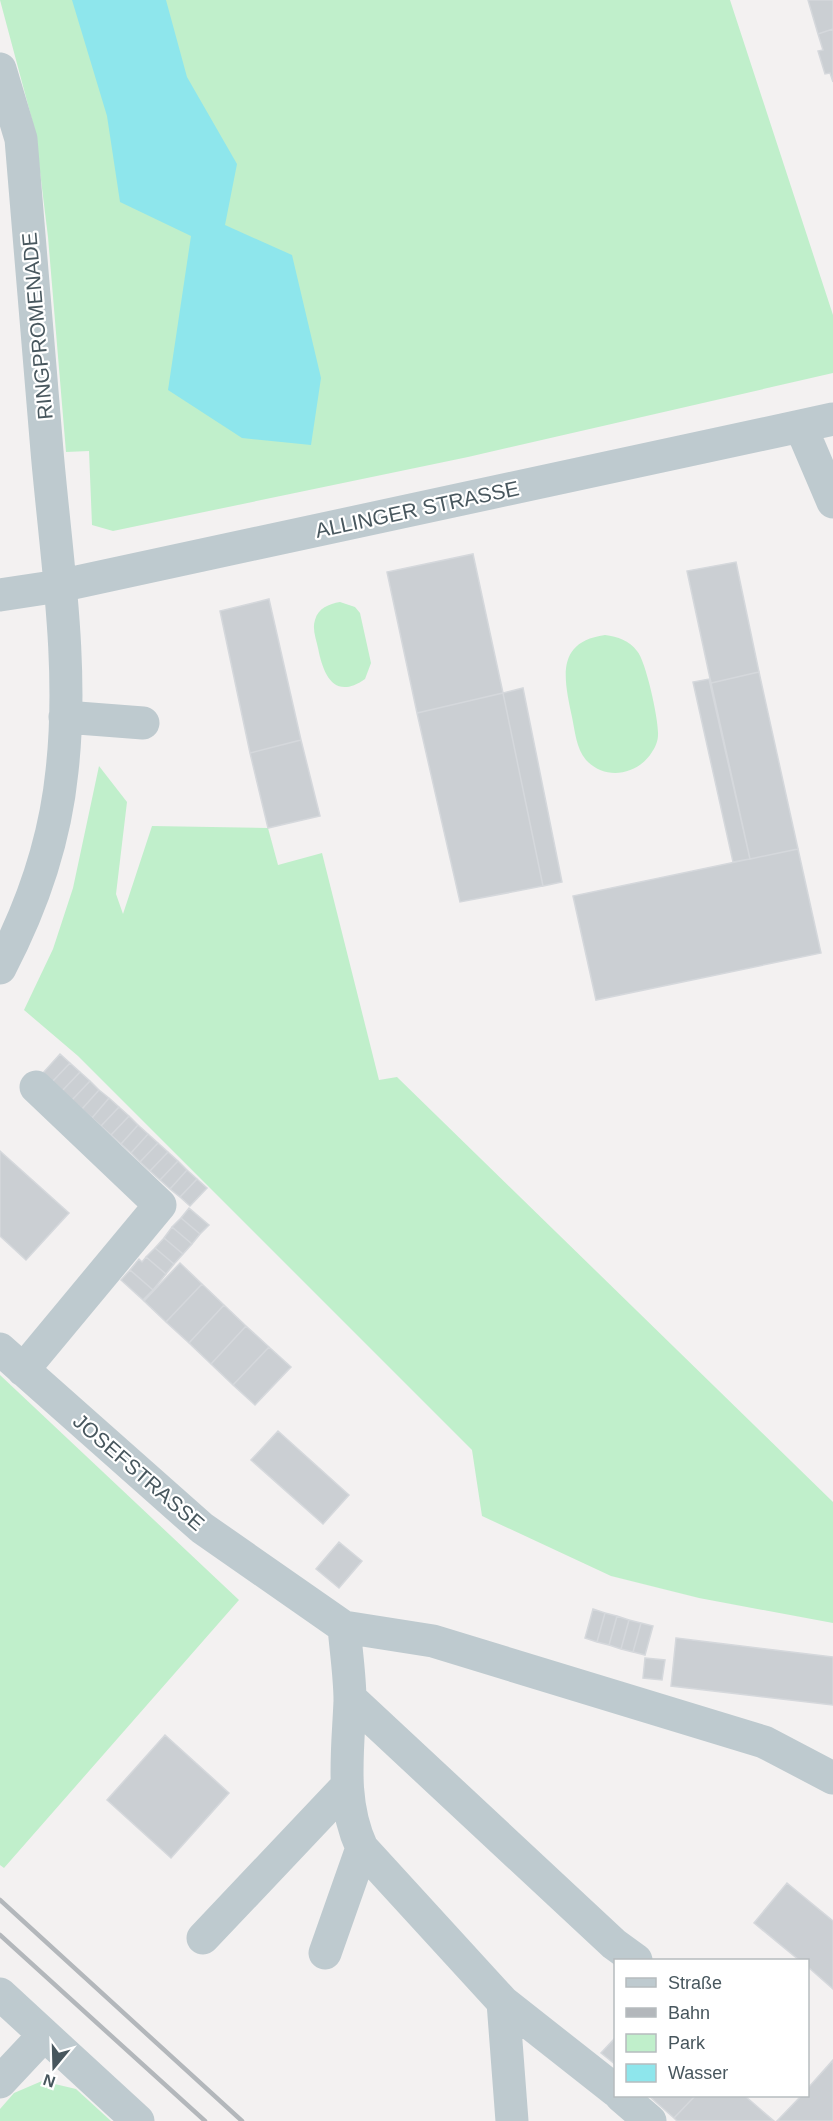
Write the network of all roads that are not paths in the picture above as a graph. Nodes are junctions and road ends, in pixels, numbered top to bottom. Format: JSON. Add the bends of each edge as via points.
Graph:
{"nodes":[{"id":1,"x":0,"y":69,"type":"edge"},
{"id":2,"x":833,"y":419,"type":"edge"},
{"id":3,"x":801,"y":427,"type":"junction"},
{"id":4,"x":833,"y":502,"type":"edge"},
{"id":5,"x":59,"y":586,"type":"junction"},
{"id":6,"x":0,"y":595,"type":"edge"},
{"id":7,"x":65,"y":717,"type":"junction"},
{"id":8,"x":143,"y":723,"type":"dead end"},
{"id":9,"x":0,"y":969,"type":"edge"},
{"id":10,"x":36,"y":1087,"type":"dead end"},
{"id":11,"x":11,"y":1360,"type":"edge"},
{"id":12,"x":344,"y":1627,"type":"junction"},
{"id":13,"x":350,"y":1698,"type":"junction"},
{"id":14,"x":833,"y":1778,"type":"edge"},
{"id":15,"x":346,"y":1787,"type":"junction"},
{"id":16,"x":362,"y":1848,"type":"junction"},
{"id":17,"x":203,"y":1938,"type":"dead end"},
{"id":18,"x":325,"y":1953,"type":"dead end"},
{"id":19,"x":635,"y":1959,"type":"edge"},
{"id":20,"x":0,"y":1994,"type":"edge"},
{"id":21,"x":503,"y":2002,"type":"junction"},
{"id":22,"x":44,"y":2035,"type":"junction"},
{"id":23,"x":0,"y":2082,"type":"edge"},
{"id":24,"x":614,"y":2090,"type":"edge"},
{"id":25,"x":622,"y":2097,"type":"edge"},
{"id":26,"x":138,"y":2121,"type":"edge"},
{"id":27,"x":512,"y":2121,"type":"edge"},
{"id":28,"x":650,"y":2121,"type":"edge"}],
"edges":[{"from":1,"to":5,"type":"street","name":"RINGPROMENADE","via":[[21,139]]},
{"from":2,"to":3,"type":"street","name":"ALLINGER STRASSE"},
{"from":3,"to":4,"type":"street"},
{"from":3,"to":5,"type":"street","name":"ALLINGER STRASSE"},
{"from":5,"to":6,"type":"street","name":"ALLINGER STRASSE"},
{"from":5,"to":7,"type":"street"},
{"from":7,"to":8,"type":"street"},
{"from":7,"to":9,"type":"street","via":[[62,772],[45,861]]},
{"from":10,"to":11,"type":"street","via":[[160,1205]]},
{"from":11,"to":12,"type":"street","name":"JOSEFSTRASSE","via":[[202,1528]]},
{"from":12,"to":13,"type":"street"},
{"from":12,"to":14,"type":"street","via":[[433,1641],[764,1742]]},
{"from":13,"to":15,"type":"street"},
{"from":13,"to":19,"type":"street"},
{"from":15,"to":16,"type":"street","via":[[352,1827]]},
{"from":15,"to":17,"type":"street"},
{"from":16,"to":18,"type":"street"},
{"from":16,"to":21,"type":"street"},
{"from":20,"to":22,"type":"street"},
{"from":21,"to":24,"type":"street"},
{"from":21,"to":27,"type":"street"},
{"from":22,"to":23,"type":"street"},
{"from":22,"to":26,"type":"street"},
{"from":25,"to":28,"type":"street"}]}
